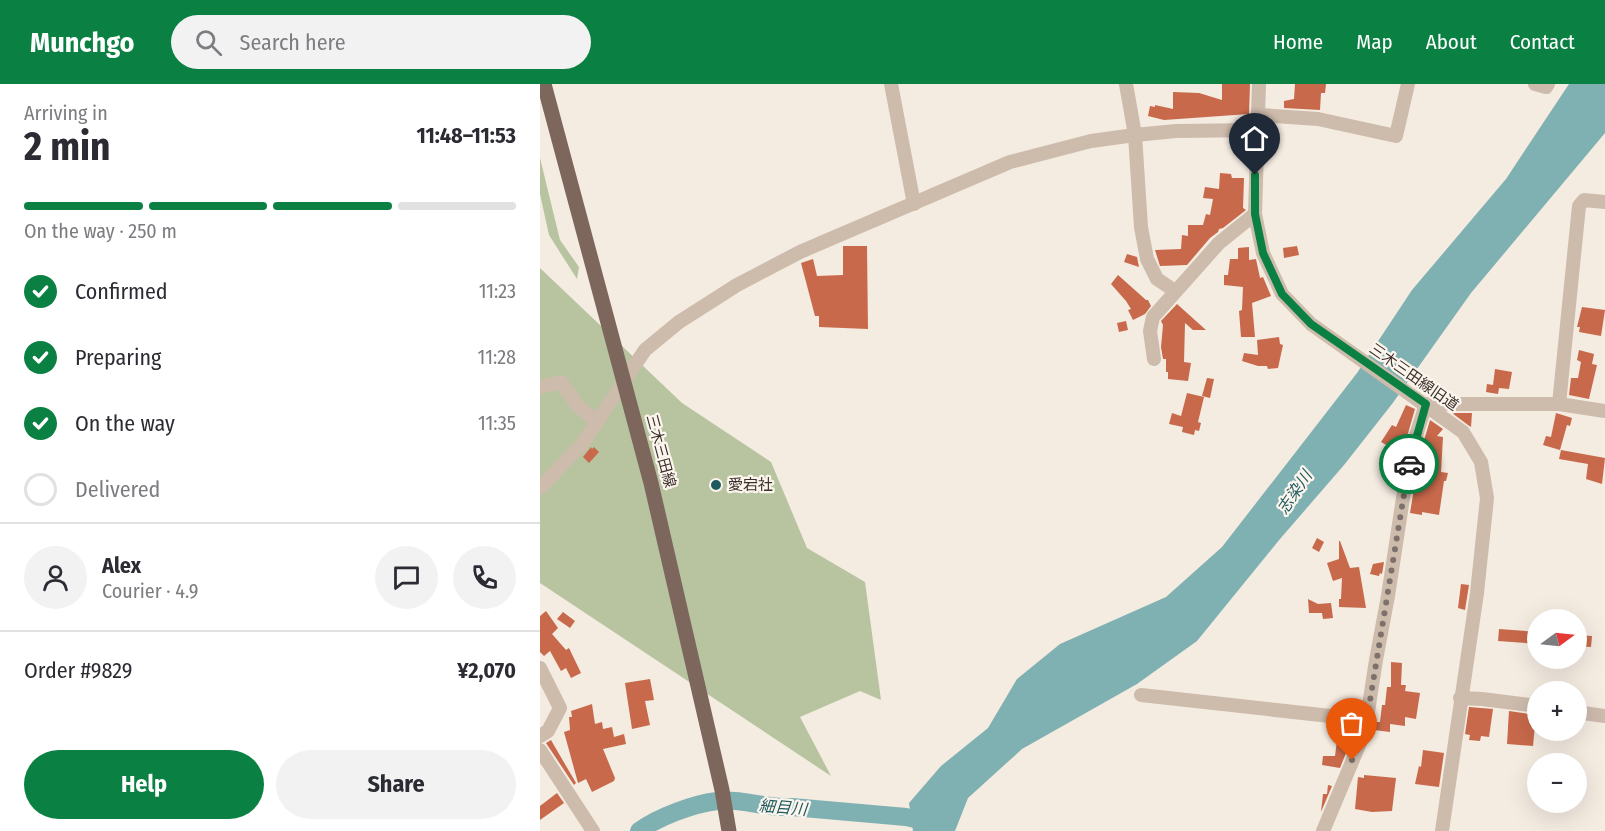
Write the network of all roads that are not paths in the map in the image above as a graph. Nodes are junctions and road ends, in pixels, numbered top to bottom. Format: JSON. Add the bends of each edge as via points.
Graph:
{"nodes":[{"id":1,"x":544,"y":84,"type":"edge"},
{"id":2,"x":891,"y":84,"type":"edge"},
{"id":3,"x":1126,"y":84,"type":"edge"},
{"id":4,"x":1259,"y":84,"type":"edge"},
{"id":5,"x":1408,"y":84,"type":"edge"},
{"id":6,"x":1535,"y":84,"type":"edge"},
{"id":7,"x":1548,"y":84,"type":"edge"},
{"id":8,"x":1258,"y":115,"type":"junction"},
{"id":9,"x":1258,"y":130,"type":"junction"},
{"id":10,"x":1135,"y":135,"type":"junction"},
{"id":11,"x":1605,"y":202,"type":"edge"},
{"id":12,"x":914,"y":204,"type":"junction"},
{"id":13,"x":1255,"y":214,"type":"junction"},
{"id":14,"x":1175,"y":291,"type":"junction"},
{"id":15,"x":1154,"y":359,"type":"dead end"},
{"id":16,"x":624,"y":380,"type":"junction"},
{"id":17,"x":540,"y":387,"type":"edge"},
{"id":18,"x":1426,"y":404,"type":"junction"},
{"id":19,"x":1559,"y":404,"type":"junction"},
{"id":20,"x":1605,"y":411,"type":"edge"},
{"id":21,"x":596,"y":421,"type":"junction"},
{"id":22,"x":540,"y":488,"type":"edge"},
{"id":23,"x":540,"y":668,"type":"edge"},
{"id":24,"x":1141,"y":695,"type":"dead end"},
{"id":25,"x":1460,"y":698,"type":"junction"},
{"id":26,"x":1527,"y":705,"type":"edge"},
{"id":27,"x":1587,"y":714,"type":"edge"},
{"id":28,"x":1605,"y":716,"type":"edge"},
{"id":29,"x":1366,"y":720,"type":"junction"},
{"id":30,"x":540,"y":736,"type":"edge"},
{"id":31,"x":540,"y":750,"type":"edge"},
{"id":32,"x":728,"y":829,"type":"edge"},
{"id":33,"x":593,"y":831,"type":"edge"},
{"id":34,"x":1323,"y":831,"type":"edge"},
{"id":35,"x":1442,"y":831,"type":"edge"}],
"edges":[{"from":1,"to":16,"type":"main road","name":"三木三田線"},
{"from":2,"to":12,"type":"street"},
{"from":3,"to":10,"type":"street"},
{"from":4,"to":8,"type":"street","name":"三木三田線旧道"},
{"from":5,"to":8,"type":"street","via":[[1396,136],[1318,120]]},
{"from":6,"to":7,"type":"street"},
{"from":8,"to":9,"type":"street","name":"三木三田線旧道"},
{"from":9,"to":10,"type":"street"},
{"from":9,"to":13,"type":"street","name":"三木三田線旧道"},
{"from":10,"to":12,"type":"street","via":[[1091,141],[1010,162]]},
{"from":10,"to":14,"type":"street","via":[[1147,259],[1157,279]]},
{"from":11,"to":19,"type":"street","via":[[1584,200],[1579,206]]},
{"from":12,"to":16,"type":"street","via":[[800,252],[737,285],[679,322],[645,350]]},
{"from":13,"to":14,"type":"street","via":[[1219,243]]},
{"from":13,"to":18,"type":"street","name":"三木三田線旧道","via":[[1263,253],[1282,294],[1311,324]]},
{"from":14,"to":15,"type":"street","via":[[1153,317],[1150,331]]},
{"from":16,"to":21,"type":"street"},
{"from":16,"to":32,"type":"main road","name":"三木三田線"},
{"from":17,"to":21,"type":"street","via":[[561,382],[577,405]]},
{"from":18,"to":19,"type":"street"},
{"from":18,"to":25,"type":"street","name":"三木三田線旧道","via":[[1463,432],[1481,462],[1487,498]]},
{"from":18,"to":29,"type":"street","via":[[1404,485]]},
{"from":19,"to":20,"type":"street"},
{"from":21,"to":22,"type":"street","via":[[582,444]]},
{"from":23,"to":30,"type":"street","via":[[561,708],[548,731]]},
{"from":24,"to":29,"type":"street"},
{"from":25,"to":26,"type":"street"},
{"from":25,"to":35,"type":"street","name":"三木三田線旧道"},
{"from":27,"to":28,"type":"street"},
{"from":29,"to":34,"type":"street","via":[[1365,731]]},
{"from":31,"to":33,"type":"street"}]}
